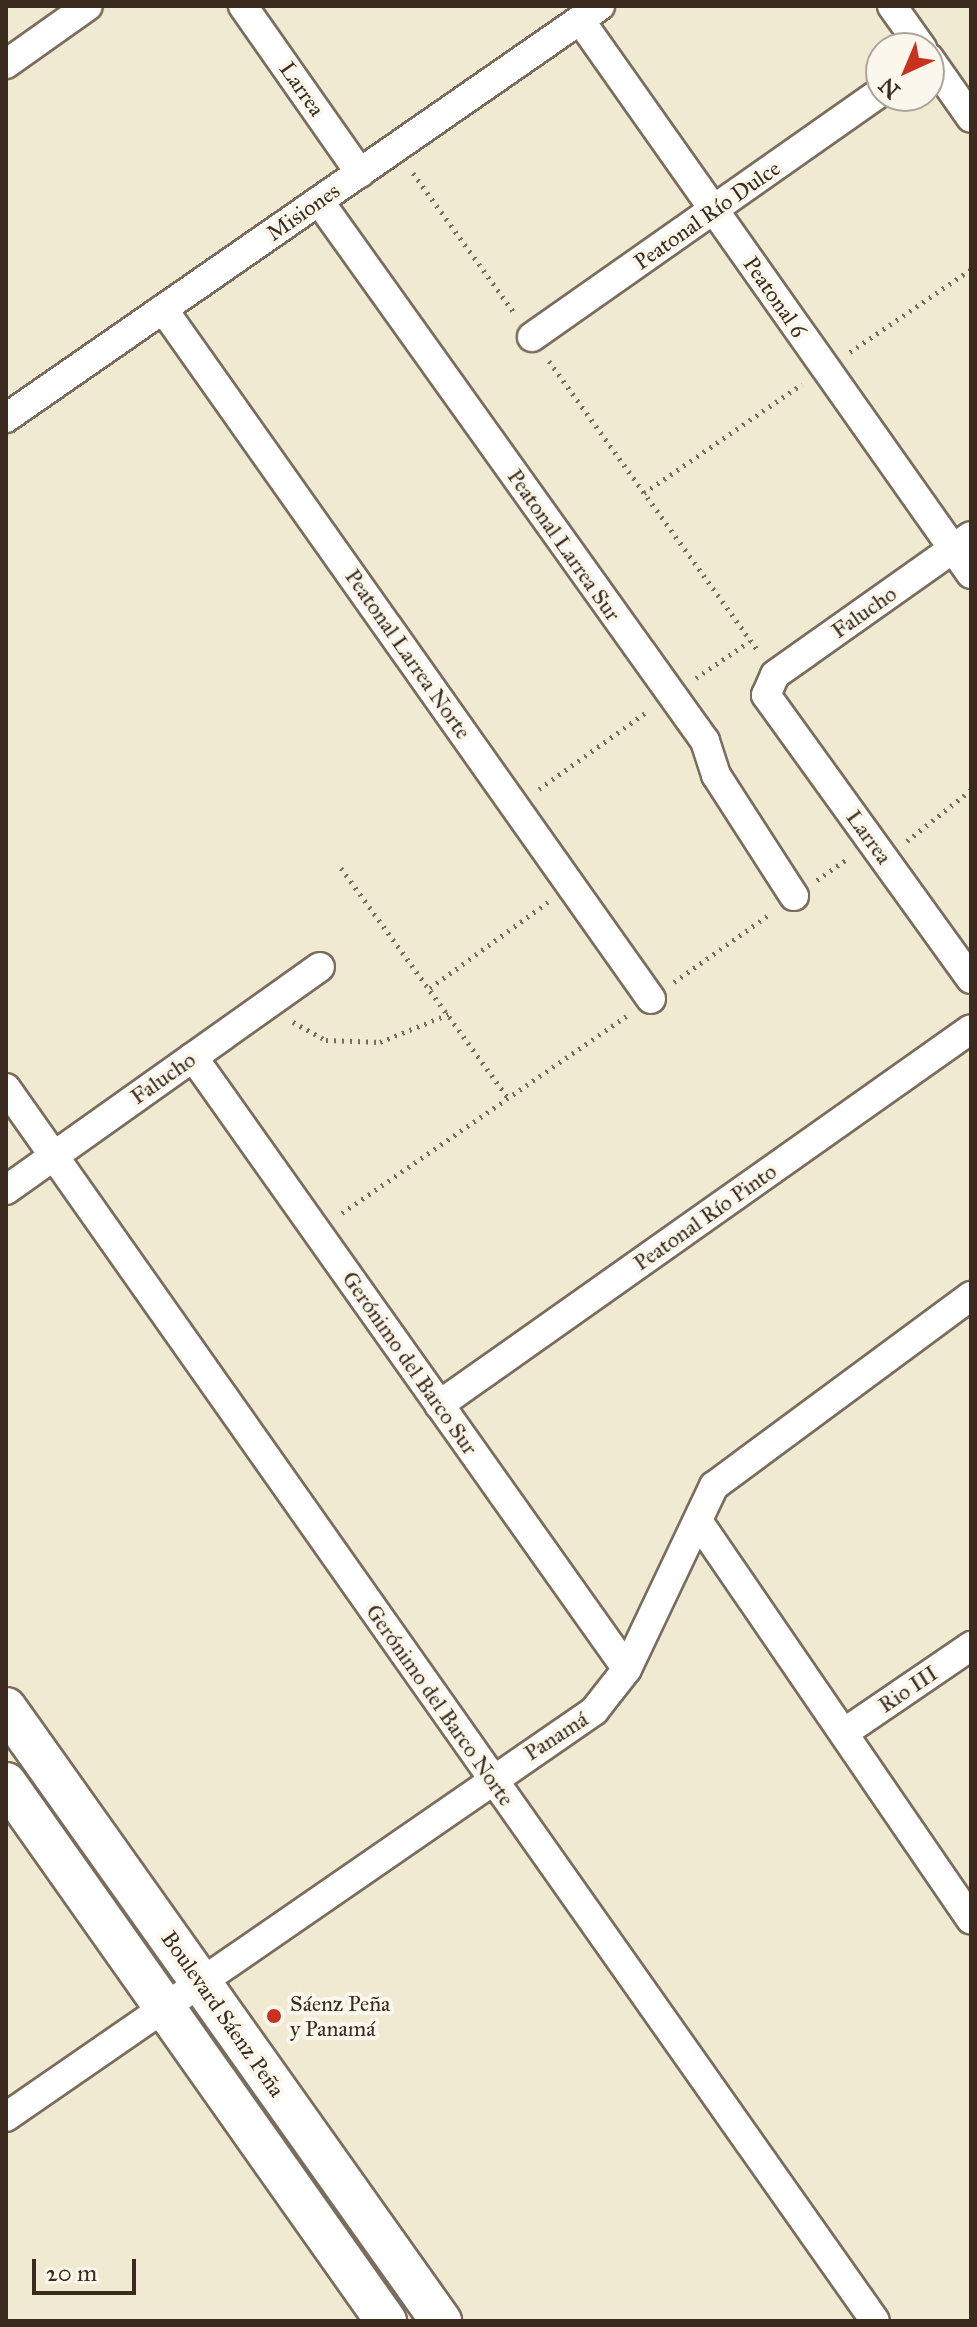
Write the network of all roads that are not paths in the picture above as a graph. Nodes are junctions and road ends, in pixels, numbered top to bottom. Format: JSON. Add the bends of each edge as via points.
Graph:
{"nodes":[{"id":1,"x":88,"y":6,"type":"edge"},
{"id":2,"x":243,"y":6,"type":"edge"},
{"id":3,"x":892,"y":6,"type":"edge"},
{"id":4,"x":590,"y":13,"type":"edge"},
{"id":5,"x":911,"y":32,"type":"edge"},
{"id":6,"x":6,"y":64,"type":"edge"},
{"id":7,"x":945,"y":81,"type":"edge"},
{"id":8,"x":865,"y":103,"type":"edge"},
{"id":9,"x":971,"y":118,"type":"edge"},
{"id":10,"x":360,"y":173,"type":"junction"},
{"id":11,"x":319,"y":201,"type":"junction"},
{"id":12,"x":714,"y":210,"type":"junction"},
{"id":13,"x":163,"y":309,"type":"junction"},
{"id":14,"x":532,"y":337,"type":"road end"},
{"id":15,"x":6,"y":418,"type":"edge"},
{"id":16,"x":962,"y":542,"type":"edge"},
{"id":17,"x":971,"y":574,"type":"edge"},
{"id":18,"x":771,"y":685,"type":"joint"},
{"id":19,"x":794,"y":896,"type":"road end"},
{"id":20,"x":320,"y":967,"type":"dead end"},
{"id":21,"x":971,"y":979,"type":"edge"},
{"id":22,"x":651,"y":999,"type":"road end"},
{"id":23,"x":971,"y":1029,"type":"edge"},
{"id":24,"x":193,"y":1057,"type":"junction"},
{"id":25,"x":6,"y":1088,"type":"edge"},
{"id":26,"x":54,"y":1156,"type":"junction"},
{"id":27,"x":6,"y":1190,"type":"edge"},
{"id":28,"x":971,"y":1296,"type":"edge"},
{"id":29,"x":439,"y":1405,"type":"junction"},
{"id":30,"x":698,"y":1521,"type":"junction"},
{"id":31,"x":971,"y":1646,"type":"edge"},
{"id":32,"x":627,"y":1669,"type":"junction"},
{"id":33,"x":6,"y":1708,"type":"edge"},
{"id":34,"x":845,"y":1732,"type":"junction"},
{"id":35,"x":492,"y":1778,"type":"junction"},
{"id":36,"x":6,"y":1783,"type":"edge"},
{"id":37,"x":971,"y":1919,"type":"edge"},
{"id":38,"x":200,"y":1981,"type":"junction"},
{"id":39,"x":164,"y":2006,"type":"junction"},
{"id":40,"x":6,"y":2117,"type":"edge"},
{"id":41,"x":386,"y":2321,"type":"edge"},
{"id":42,"x":441,"y":2321,"type":"edge"},
{"id":43,"x":875,"y":2321,"type":"edge"}],
"edges":[{"from":1,"to":6,"type":"street"},
{"from":2,"to":10,"type":"street","name":"Larrea"},
{"from":3,"to":5,"type":"street"},
{"from":4,"to":10,"type":"street","name":"Misiones"},
{"from":4,"to":12,"type":"street","name":"Peatonal 6"},
{"from":7,"to":9,"type":"street"},
{"from":8,"to":12,"type":"street","name":"Peatonal Río Dulce"},
{"from":10,"to":11,"type":"street","name":"Misiones"},
{"from":11,"to":13,"type":"street","name":"Misiones"},
{"from":11,"to":19,"type":"street","name":"Peatonal Larrea Sur","via":[[671,695]]},
{"from":12,"to":14,"type":"street","name":"Peatonal Río Dulce"},
{"from":12,"to":16,"type":"street","name":"Peatonal 6"},
{"from":13,"to":15,"type":"street","name":"Misiones"},
{"from":13,"to":22,"type":"street","name":"Peatonal Larrea Norte"},
{"from":16,"to":17,"type":"street","name":"Peatonal 6"},
{"from":16,"to":18,"type":"street","name":"Falucho"},
{"from":18,"to":21,"type":"street","name":"Larrea","via":[[878,850]]},
{"from":20,"to":24,"type":"street","name":"Falucho"},
{"from":23,"to":29,"type":"street","name":"Peatonal Río Pinto"},
{"from":24,"to":26,"type":"street","name":"Falucho"},
{"from":24,"to":29,"type":"street","name":"Gerónimo del Barco Sur"},
{"from":25,"to":26,"type":"street","name":"Gerónimo del Barco Norte"},
{"from":26,"to":27,"type":"street","name":"Falucho"},
{"from":26,"to":35,"type":"street","name":"Gerónimo del Barco Norte"},
{"from":28,"to":30,"type":"street","name":"Panamá","via":[[731,1468]]},
{"from":29,"to":32,"type":"street","name":"Gerónimo del Barco Sur"},
{"from":30,"to":32,"type":"street","name":"Panamá"},
{"from":30,"to":34,"type":"street"},
{"from":31,"to":34,"type":"street","name":"Rio III"},
{"from":32,"to":35,"type":"street","name":"Panamá","via":[[594,1711]]},
{"from":33,"to":38,"type":"main road","name":"Boulevard Sáenz Peña"},
{"from":34,"to":37,"type":"street"},
{"from":35,"to":38,"type":"street","name":"Panamá"},
{"from":35,"to":43,"type":"street","name":"Gerónimo del Barco Norte"},
{"from":36,"to":39,"type":"main road","name":"Boulevard Sáenz Peña"},
{"from":38,"to":39,"type":"street","name":"Panamá"},
{"from":38,"to":42,"type":"main road","name":"Boulevard Sáenz Peña"},
{"from":39,"to":40,"type":"street","name":"Panamá"},
{"from":39,"to":41,"type":"main road","name":"Boulevard Sáenz Peña"}]}
